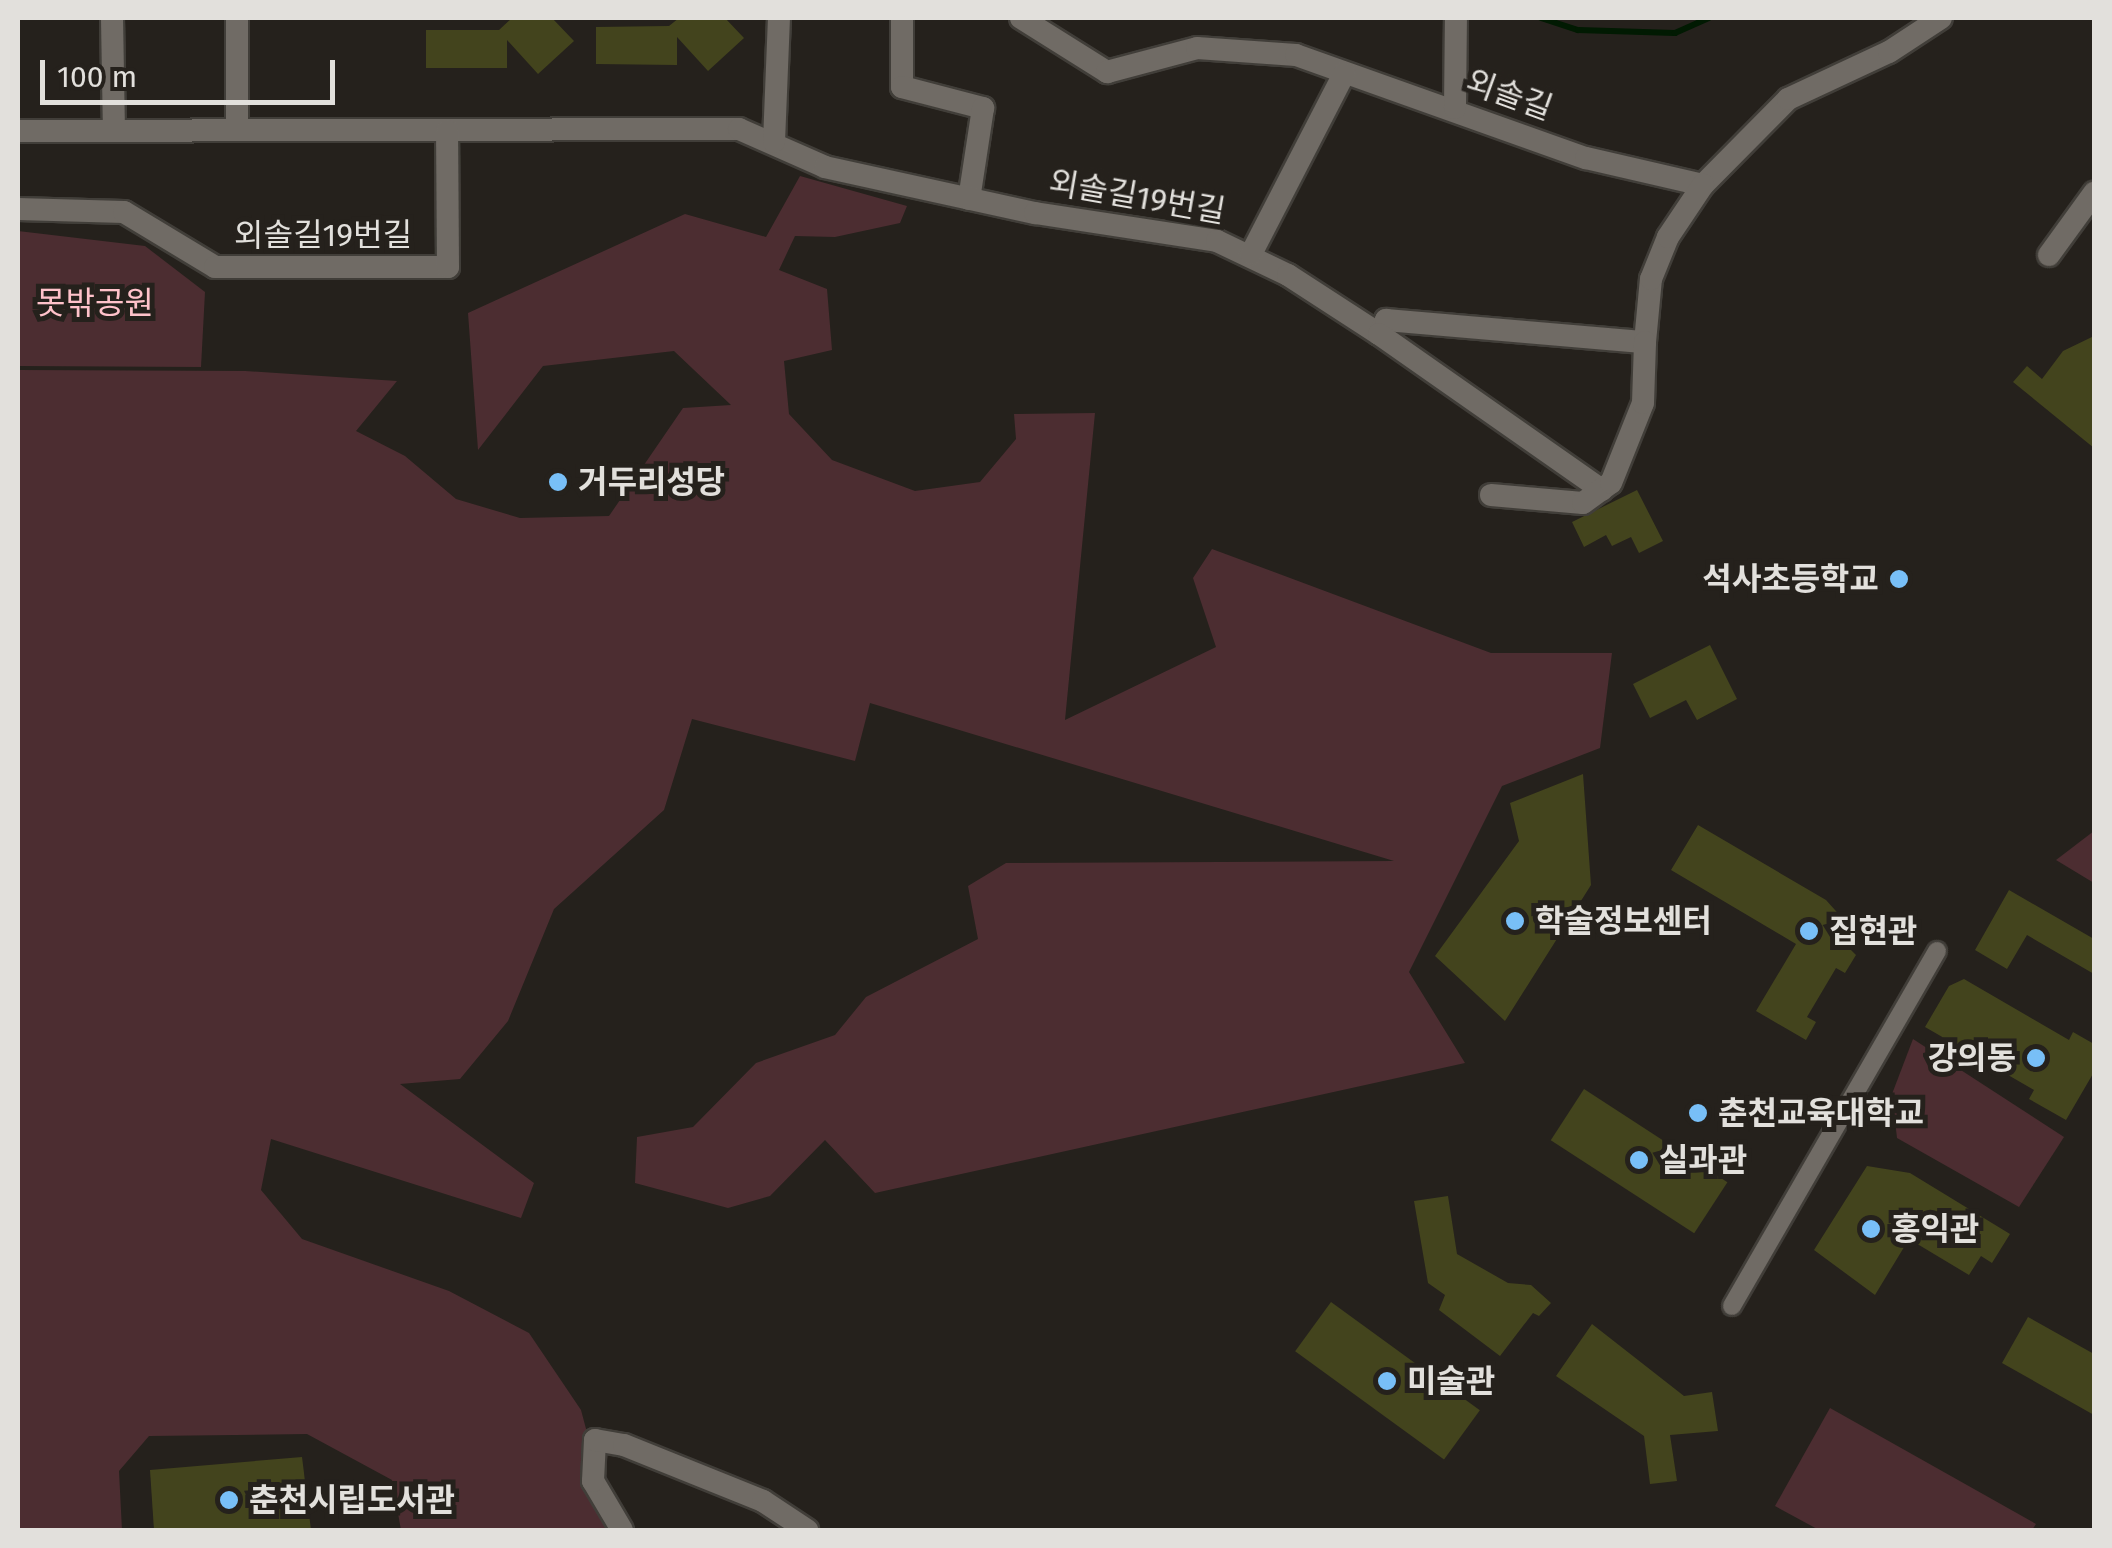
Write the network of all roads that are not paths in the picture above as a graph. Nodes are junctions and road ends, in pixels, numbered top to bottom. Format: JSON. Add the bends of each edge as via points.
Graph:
{"nodes":[{"id":1,"x":112,"y":18,"type":"edge"},
{"id":2,"x":236,"y":18,"type":"edge"},
{"id":3,"x":779,"y":18,"type":"edge"},
{"id":4,"x":902,"y":18,"type":"edge"},
{"id":5,"x":1022,"y":18,"type":"edge"},
{"id":6,"x":1456,"y":18,"type":"edge"},
{"id":7,"x":1941,"y":18,"type":"edge"},
{"id":8,"x":1344,"y":74,"type":"junction"},
{"id":9,"x":1455,"y":108,"type":"junction"},
{"id":10,"x":114,"y":130,"type":"junction"},
{"id":11,"x":237,"y":130,"type":"junction"},
{"id":12,"x":18,"y":131,"type":"edge"},
{"id":13,"x":448,"y":131,"type":"junction"},
{"id":14,"x":774,"y":142,"type":"junction"},
{"id":15,"x":1702,"y":185,"type":"junction"},
{"id":16,"x":2094,"y":192,"type":"edge"},
{"id":17,"x":969,"y":199,"type":"junction"},
{"id":18,"x":18,"y":209,"type":"edge"},
{"id":19,"x":1251,"y":254,"type":"junction"},
{"id":20,"x":2049,"y":255,"type":"dead end"},
{"id":21,"x":1380,"y":334,"type":"junction"},
{"id":22,"x":1645,"y":342,"type":"junction"},
{"id":23,"x":1602,"y":490,"type":"junction"},
{"id":24,"x":1491,"y":496,"type":"dead end"},
{"id":25,"x":1937,"y":951,"type":"dead end"},
{"id":26,"x":1732,"y":1306,"type":"dead end"},
{"id":27,"x":622,"y":1530,"type":"edge"},
{"id":28,"x":807,"y":1530,"type":"edge"}],
"edges":[{"from":1,"to":10,"type":"street"},
{"from":2,"to":11,"type":"street"},
{"from":3,"to":14,"type":"street"},
{"from":4,"to":17,"type":"street","via":[[902,87],[983,108]]},
{"from":5,"to":8,"type":"street","name":"외솔길","via":[[1108,72],[1197,48],[1246,48],[1296,55]]},
{"from":6,"to":9,"type":"street"},
{"from":7,"to":15,"type":"street","via":[[1888,52],[1788,99]]},
{"from":8,"to":9,"type":"street","name":"외솔길"},
{"from":8,"to":19,"type":"street"},
{"from":9,"to":15,"type":"street","name":"외솔길","via":[[1586,158]]},
{"from":10,"to":11,"type":"street","name":"외솔길19번길"},
{"from":10,"to":12,"type":"street","name":"외솔길19번길"},
{"from":11,"to":13,"type":"street","name":"외솔길19번길"},
{"from":13,"to":14,"type":"street","name":"외솔길19번길","via":[[739,129]]},
{"from":13,"to":18,"type":"street","name":"외솔길19번길","via":[[448,268],[215,267],[124,212]]},
{"from":14,"to":17,"type":"street","name":"외솔길19번길","via":[[825,167]]},
{"from":15,"to":22,"type":"street","via":[[1650,279]]},
{"from":16,"to":20,"type":"street"},
{"from":17,"to":19,"type":"street","name":"외솔길19번길","via":[[1217,240]]},
{"from":19,"to":21,"type":"street","name":"외솔길19번길"},
{"from":21,"to":22,"type":"street","via":[[1386,320]]},
{"from":21,"to":23,"type":"street","name":"외솔길19번길"},
{"from":22,"to":23,"type":"street","via":[[1643,403],[1611,483]]},
{"from":23,"to":24,"type":"street","via":[[1584,503]]},
{"from":25,"to":26,"type":"street"},
{"from":27,"to":28,"type":"street","via":[[593,1482],[594,1440],[624,1445],[764,1501]]}]}
